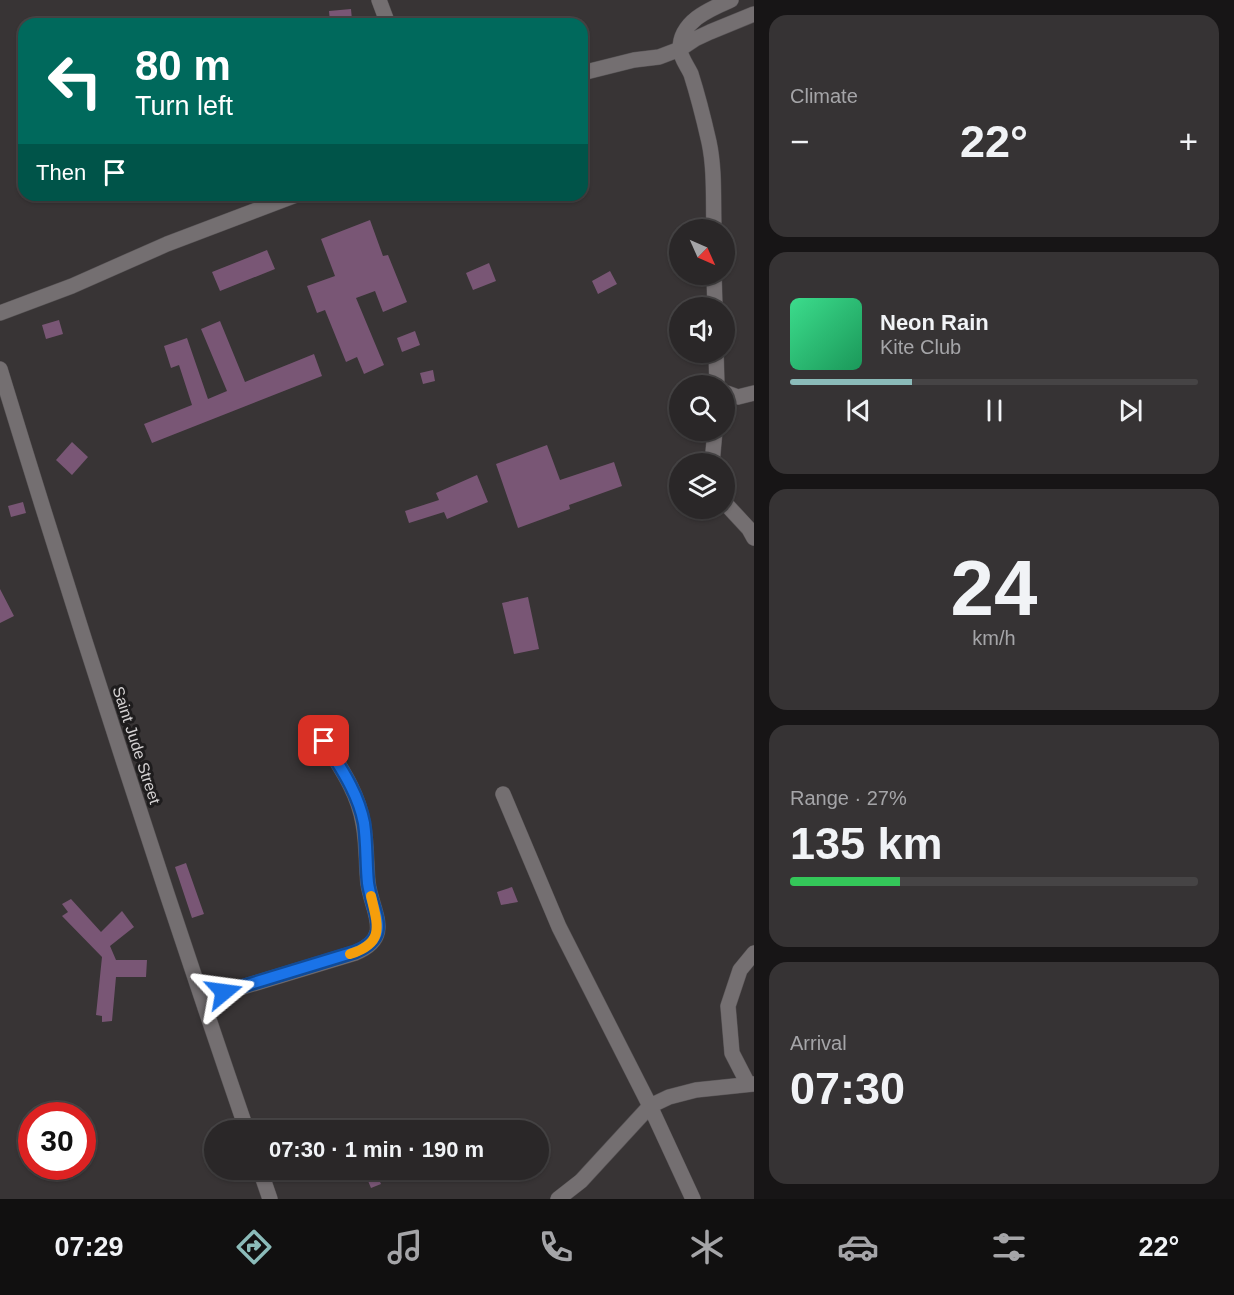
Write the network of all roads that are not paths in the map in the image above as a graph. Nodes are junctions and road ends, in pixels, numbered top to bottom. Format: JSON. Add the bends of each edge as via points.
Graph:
{"nodes":[{"id":1,"x":379,"y":0,"type":"edge"},
{"id":2,"x":730,"y":0,"type":"edge"},
{"id":3,"x":754,"y":15,"type":"edge"},
{"id":4,"x":386,"y":18,"type":"edge"},
{"id":5,"x":754,"y":24,"type":"edge"},
{"id":6,"x":681,"y":52,"type":"junction"},
{"id":7,"x":588,"y":72,"type":"edge"},
{"id":8,"x":280,"y":201,"type":"edge"},
{"id":9,"x":714,"y":219,"type":"edge"},
{"id":10,"x":0,"y":313,"type":"edge"},
{"id":11,"x":0,"y":369,"type":"edge"},
{"id":12,"x":754,"y":393,"type":"edge"},
{"id":13,"x":735,"y":396,"type":"edge"},
{"id":14,"x":735,"y":514,"type":"edge"},
{"id":15,"x":754,"y":538,"type":"edge"},
{"id":16,"x":324,"y":741,"type":"dead end"},
{"id":17,"x":503,"y":794,"type":"dead end"},
{"id":18,"x":754,"y":953,"type":"edge"},
{"id":19,"x":203,"y":999,"type":"junction"},
{"id":20,"x":751,"y":1084,"type":"edge"},
{"id":21,"x":650,"y":1106,"type":"junction"},
{"id":22,"x":243,"y":1120,"type":"edge"},
{"id":23,"x":263,"y":1180,"type":"edge"},
{"id":24,"x":270,"y":1199,"type":"edge"},
{"id":25,"x":558,"y":1199,"type":"edge"},
{"id":26,"x":693,"y":1199,"type":"edge"}],
"edges":[{"from":1,"to":4,"type":"street"},
{"from":2,"to":6,"type":"street","via":[[703,12],[691,23]]},
{"from":3,"to":6,"type":"street","via":[[695,39]]},
{"from":5,"to":6,"type":"street"},
{"from":6,"to":7,"type":"street"},
{"from":6,"to":9,"type":"street","via":[[709,144]]},
{"from":8,"to":10,"type":"street"},
{"from":11,"to":19,"type":"street","name":"Saint Jude Street"},
{"from":12,"to":13,"type":"street"},
{"from":14,"to":15,"type":"street"},
{"from":16,"to":19,"type":"street","via":[[349,780],[363,822],[368,885],[378,926],[375,938],[368,947],[355,952]]},
{"from":17,"to":21,"type":"street","via":[[559,927]]},
{"from":18,"to":20,"type":"street","via":[[740,970],[728,1006],[732,1053]]},
{"from":19,"to":22,"type":"street","name":"Saint Jude Street"},
{"from":20,"to":21,"type":"street","via":[[696,1090]]},
{"from":21,"to":25,"type":"street","via":[[581,1181]]},
{"from":21,"to":26,"type":"street"},
{"from":23,"to":24,"type":"street"}]}
